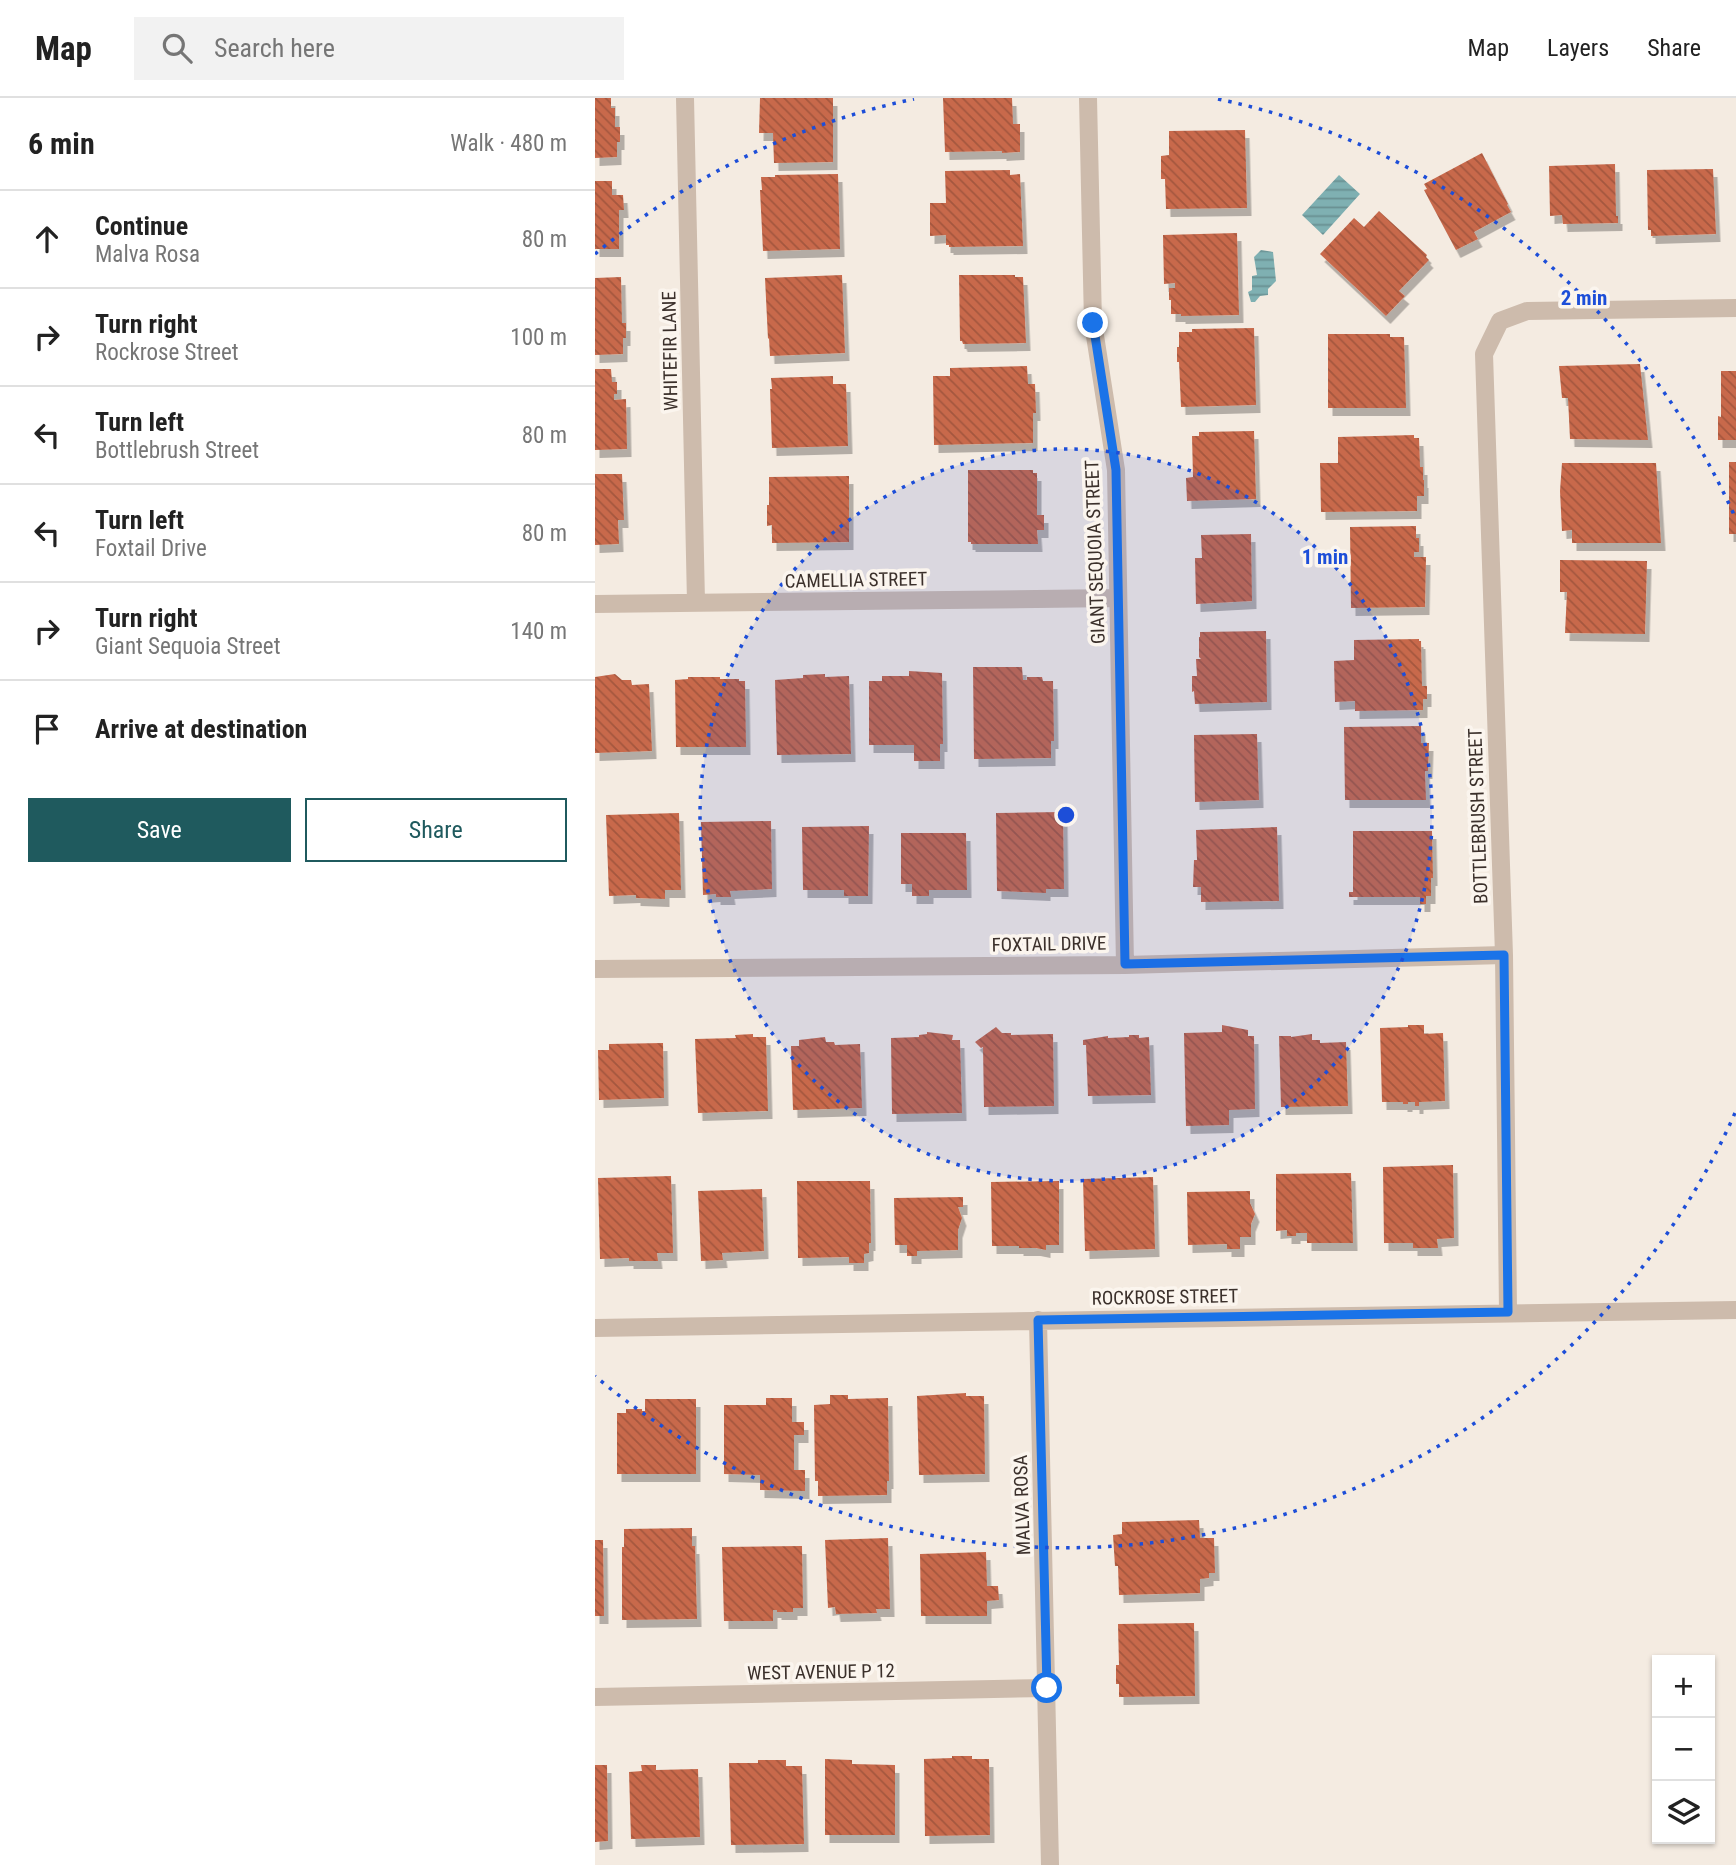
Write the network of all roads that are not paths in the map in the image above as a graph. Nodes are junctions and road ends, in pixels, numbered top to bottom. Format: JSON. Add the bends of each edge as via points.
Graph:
{"nodes":[{"id":1,"x":685,"y":98,"type":"edge"},
{"id":2,"x":1088,"y":98,"type":"edge"},
{"id":3,"x":1736,"y":308,"type":"edge"},
{"id":4,"x":1117,"y":598,"type":"junction"},
{"id":5,"x":696,"y":602,"type":"junction"},
{"id":6,"x":595,"y":604,"type":"edge"},
{"id":7,"x":1504,"y":955,"type":"junction"},
{"id":8,"x":1125,"y":964,"type":"junction"},
{"id":9,"x":595,"y":969,"type":"edge"},
{"id":10,"x":1736,"y":1310,"type":"edge"},
{"id":11,"x":1508,"y":1312,"type":"junction"},
{"id":12,"x":1038,"y":1320,"type":"junction"},
{"id":13,"x":595,"y":1328,"type":"edge"},
{"id":14,"x":1047,"y":1688,"type":"junction"},
{"id":15,"x":595,"y":1697,"type":"edge"},
{"id":16,"x":1050,"y":1865,"type":"edge"}],
"edges":[{"from":1,"to":5,"type":"street","name":"WHITEFIR LANE"},
{"from":2,"to":4,"type":"street","name":"GIANT SEQUOIA STREET","via":[[1093,323],[1116,470]]},
{"from":3,"to":7,"type":"street","name":"BOTTLEBRUSH STREET","via":[[1527,311],[1500,321],[1484,354]]},
{"from":4,"to":5,"type":"street","name":"CAMELLIA STREET"},
{"from":4,"to":8,"type":"street","name":"GIANT SEQUOIA STREET"},
{"from":5,"to":6,"type":"street","name":"CAMELLIA STREET"},
{"from":7,"to":8,"type":"street","name":"FOXTAIL DRIVE"},
{"from":7,"to":11,"type":"street","name":"BOTTLEBRUSH STREET"},
{"from":8,"to":9,"type":"street","name":"FOXTAIL DRIVE"},
{"from":10,"to":11,"type":"street","name":"ROCKROSE STREET"},
{"from":11,"to":12,"type":"street","name":"ROCKROSE STREET"},
{"from":12,"to":13,"type":"street","name":"ROCKROSE STREET"},
{"from":12,"to":14,"type":"street","name":"MALVA ROSA"},
{"from":14,"to":15,"type":"street","name":"WEST AVENUE P 12"},
{"from":14,"to":16,"type":"street","name":"MALVA ROSA"}]}
